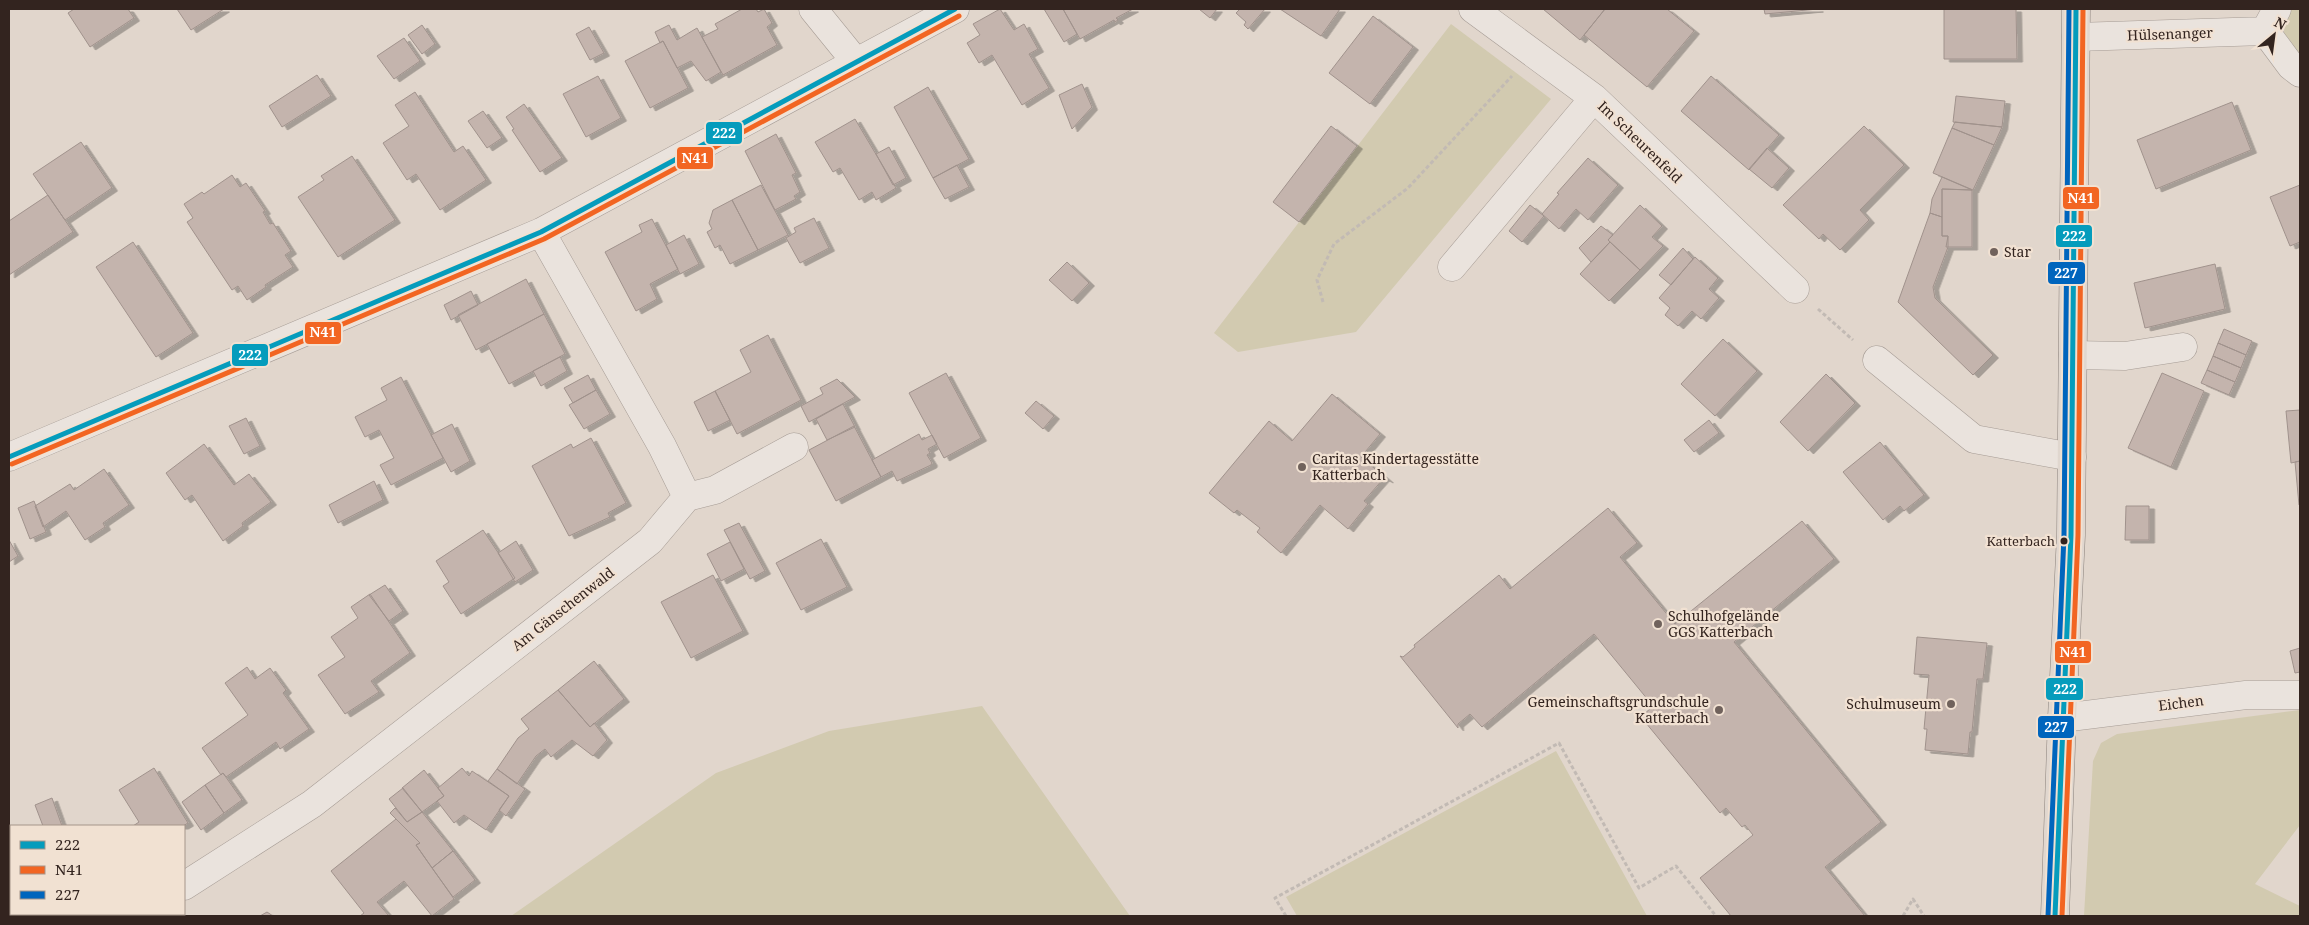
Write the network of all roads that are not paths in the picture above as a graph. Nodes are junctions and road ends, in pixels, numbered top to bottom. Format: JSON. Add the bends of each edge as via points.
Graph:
{"nodes":[{"id":1,"x":813,"y":9,"type":"edge"},
{"id":2,"x":955,"y":9,"type":"edge"},
{"id":3,"x":1473,"y":9,"type":"edge"},
{"id":4,"x":2076,"y":9,"type":"edge"},
{"id":5,"x":2271,"y":20,"type":"edge"},
{"id":6,"x":2076,"y":37,"type":"junction"},
{"id":7,"x":856,"y":62,"type":"junction"},
{"id":8,"x":2300,"y":74,"type":"edge"},
{"id":9,"x":1594,"y":98,"type":"junction"},
{"id":10,"x":541,"y":232,"type":"junction"},
{"id":11,"x":1452,"y":267,"type":"dead end"},
{"id":12,"x":1795,"y":290,"type":"road end"},
{"id":13,"x":2183,"y":347,"type":"dead end"},
{"id":14,"x":2073,"y":355,"type":"junction"},
{"id":15,"x":1876,"y":360,"type":"road end"},
{"id":16,"x":794,"y":447,"type":"dead end"},
{"id":17,"x":9,"y":457,"type":"edge"},
{"id":18,"x":2072,"y":457,"type":"junction"},
{"id":19,"x":687,"y":497,"type":"junction"},
{"id":20,"x":2300,"y":695,"type":"edge"},
{"id":21,"x":2062,"y":718,"type":"junction"},
{"id":22,"x":185,"y":885,"type":"edge"},
{"id":23,"x":2056,"y":916,"type":"edge"}],
"edges":[{"from":1,"to":7,"type":"street"},
{"from":2,"to":7,"type":"street"},
{"from":3,"to":9,"type":"street","name":"Im Scheurenfeld"},
{"from":4,"to":6,"type":"main road"},
{"from":5,"to":6,"type":"street","name":"Hülsenanger"},
{"from":5,"to":8,"type":"street","name":"Hülsenanger","via":[[2292,66]]},
{"from":6,"to":14,"type":"main road"},
{"from":7,"to":10,"type":"street"},
{"from":9,"to":11,"type":"street"},
{"from":9,"to":12,"type":"street","name":"Im Scheurenfeld"},
{"from":10,"to":17,"type":"street"},
{"from":10,"to":19,"type":"street","via":[[662,446]]},
{"from":13,"to":14,"type":"street","via":[[2126,356]]},
{"from":14,"to":18,"type":"main road"},
{"from":15,"to":18,"type":"street","via":[[1974,439]]},
{"from":16,"to":19,"type":"street","via":[[715,490]]},
{"from":18,"to":21,"type":"main road"},
{"from":19,"to":22,"type":"street","name":"Am Gänschenwald","via":[[650,541],[312,804]]},
{"from":20,"to":21,"type":"street","name":"Eichen","via":[[2246,695]]},
{"from":21,"to":23,"type":"main road"}]}
